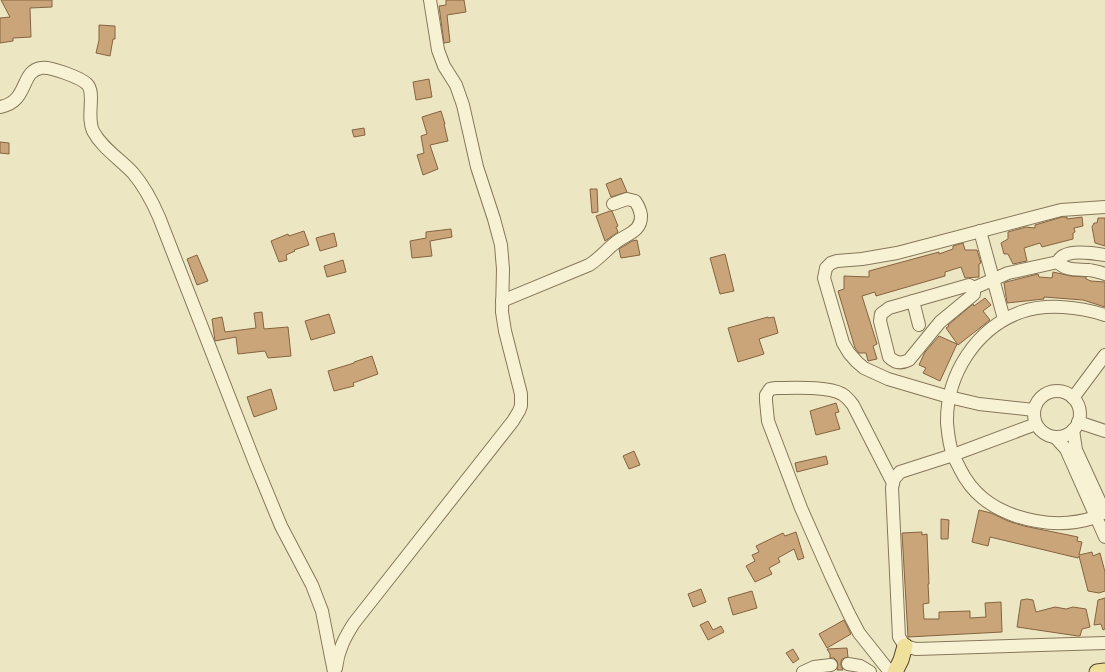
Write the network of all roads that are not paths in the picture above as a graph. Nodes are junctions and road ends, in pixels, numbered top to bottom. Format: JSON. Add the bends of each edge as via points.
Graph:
{"nodes":[{"id":1,"x":430,"y":0,"type":"edge"},
{"id":2,"x":0,"y":107,"type":"edge"},
{"id":3,"x":613,"y":204,"type":"dead end"},
{"id":4,"x":1105,"y":207,"type":"edge"},
{"id":5,"x":980,"y":231,"type":"junction"},
{"id":6,"x":1105,"y":255,"type":"edge"},
{"id":7,"x":1058,"y":262,"type":"junction"},
{"id":8,"x":1105,"y":274,"type":"edge"},
{"id":9,"x":993,"y":279,"type":"junction"},
{"id":10,"x":974,"y":288,"type":"junction"},
{"id":11,"x":502,"y":301,"type":"junction"},
{"id":12,"x":912,"y":301,"type":"junction"},
{"id":13,"x":1105,"y":315,"type":"edge"},
{"id":14,"x":1004,"y":319,"type":"junction"},
{"id":15,"x":919,"y":325,"type":"dead end"},
{"id":16,"x":1105,"y":355,"type":"edge"},
{"id":17,"x":949,"y":397,"type":"junction"},
{"id":18,"x":1073,"y":398,"type":"junction"},
{"id":19,"x":1034,"y":410,"type":"junction"},
{"id":20,"x":1036,"y":424,"type":"junction"},
{"id":21,"x":1075,"y":426,"type":"junction"},
{"id":22,"x":1105,"y":432,"type":"edge"},
{"id":23,"x":1055,"y":437,"type":"junction"},
{"id":24,"x":953,"y":455,"type":"junction"},
{"id":25,"x":893,"y":483,"type":"junction"},
{"id":26,"x":1103,"y":514,"type":"edge"},
{"id":27,"x":1105,"y":537,"type":"edge"},
{"id":28,"x":1105,"y":643,"type":"edge"},
{"id":29,"x":905,"y":646,"type":"junction"},
{"id":30,"x":848,"y":664,"type":"dead end"},
{"id":31,"x":830,"y":665,"type":"dead end"},
{"id":32,"x":890,"y":670,"type":"edge"},
{"id":33,"x":1105,"y":671,"type":"edge"},
{"id":34,"x":335,"y":672,"type":"edge"},
{"id":35,"x":803,"y":672,"type":"edge"},
{"id":36,"x":870,"y":672,"type":"edge"},
{"id":37,"x":1097,"y":672,"type":"edge"}],
"edges":[{"from":1,"to":11,"type":"street","via":[[438,50],[463,105],[476,168],[501,245]]},
{"from":2,"to":34,"type":"street","via":[[14,101],[21,94],[30,74],[40,68],[48,68],[82,80],[90,88],[89,118],[93,130],[136,177],[159,217],[255,463],[282,526],[312,585],[322,611]]},
{"from":3,"to":11,"type":"street","via":[[627,199],[637,204],[641,218],[637,228],[588,265]]},
{"from":4,"to":5,"type":"street","via":[[1061,210]]},
{"from":5,"to":9,"type":"street"},
{"from":5,"to":17,"type":"street","via":[[897,253],[834,262],[826,268],[824,275],[842,343],[856,362],[874,374]]},
{"from":6,"to":7,"type":"street","via":[[1072,253]]},
{"from":7,"to":8,"type":"street","via":[[1070,269]]},
{"from":7,"to":9,"type":"street"},
{"from":9,"to":10,"type":"street"},
{"from":9,"to":14,"type":"street"},
{"from":10,"to":12,"type":"street","via":[[969,285]]},
{"from":10,"to":12,"type":"street","via":[[974,294],[940,322],[909,360],[898,363],[889,357],[880,317],[886,309]]},
{"from":11,"to":34,"type":"street","via":[[505,331],[521,394],[519,412],[354,623],[339,651]]},
{"from":12,"to":15,"type":"street"},
{"from":13,"to":14,"type":"street","via":[[1076,308],[1041,308],[1022,311]]},
{"from":14,"to":17,"type":"street","via":[[976,342],[957,372]]},
{"from":16,"to":18,"type":"street"},
{"from":17,"to":19,"type":"street","via":[[979,404]]},
{"from":17,"to":24,"type":"street","via":[[948,431]]},
{"from":18,"to":19,"type":"street","via":[[1060,391],[1046,393],[1040,398]]},
{"from":18,"to":21,"type":"street","via":[[1080,416]]},
{"from":19,"to":20,"type":"street"},
{"from":20,"to":23,"type":"street","via":[[1041,431]]},
{"from":20,"to":24,"type":"street"},
{"from":21,"to":22,"type":"street"},
{"from":21,"to":23,"type":"street","via":[[1068,434]]},
{"from":21,"to":26,"type":"street","via":[[1076,450]]},
{"from":23,"to":26,"type":"street","via":[[1066,449]]},
{"from":24,"to":25,"type":"street","via":[[900,472]]},
{"from":24,"to":26,"type":"street","via":[[962,474],[982,498],[1005,512],[1045,523],[1066,524]]},
{"from":25,"to":29,"type":"street","via":[[898,632]]},
{"from":25,"to":32,"type":"street","via":[[853,405],[846,397],[837,392],[820,390],[770,389],[766,395],[768,421],[800,508],[849,614],[860,633]]},
{"from":26,"to":27,"type":"street"},
{"from":28,"to":29,"type":"street","via":[[916,649]]},
{"from":29,"to":32,"type":"main road","via":[[902,660]]},
{"from":30,"to":36,"type":"street","via":[[860,666]]},
{"from":31,"to":35,"type":"street","via":[[814,667]]},
{"from":33,"to":37,"type":"main road"}]}
